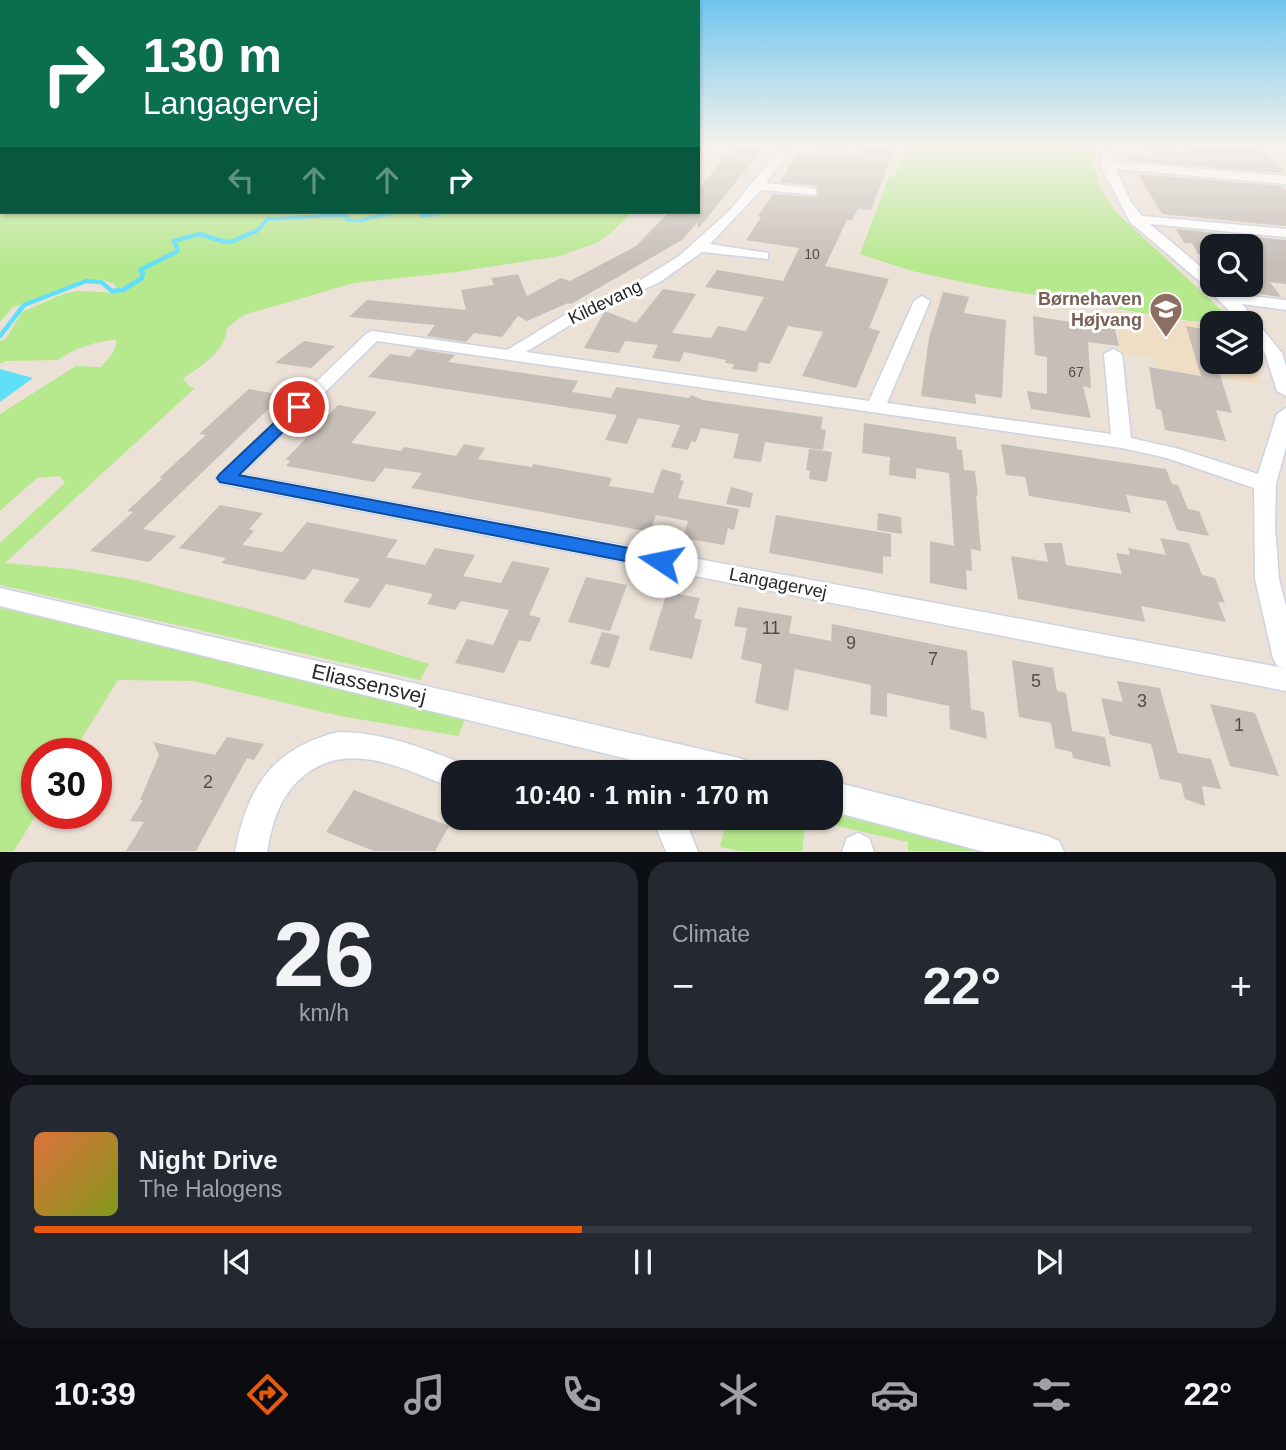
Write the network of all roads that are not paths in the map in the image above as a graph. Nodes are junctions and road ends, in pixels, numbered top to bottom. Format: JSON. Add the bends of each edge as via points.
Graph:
{"nodes":[{"id":1,"x":1114,"y":185,"type":"edge"},
{"id":2,"x":759,"y":186,"type":"joint"},
{"id":3,"x":812,"y":192,"type":"dead end"},
{"id":4,"x":1135,"y":219,"type":"junction"},
{"id":5,"x":1286,"y":233,"type":"edge"},
{"id":6,"x":699,"y":247,"type":"junction"},
{"id":7,"x":763,"y":256,"type":"dead end"},
{"id":8,"x":1227,"y":298,"type":"junction"},
{"id":9,"x":922,"y":300,"type":"dead end"},
{"id":10,"x":1286,"y":304,"type":"edge"},
{"id":11,"x":1239,"y":311,"type":"edge"},
{"id":12,"x":1263,"y":340,"type":"edge"},
{"id":13,"x":1112,"y":354,"type":"dead end"},
{"id":14,"x":510,"y":355,"type":"junction"},
{"id":15,"x":1286,"y":391,"type":"edge"},
{"id":16,"x":876,"y":406,"type":"junction"},
{"id":17,"x":1286,"y":414,"type":"edge"},
{"id":18,"x":1122,"y":442,"type":"junction"},
{"id":19,"x":1265,"y":484,"type":"junction"},
{"id":20,"x":1276,"y":581,"type":"edge"},
{"id":21,"x":0,"y":597,"type":"edge"},
{"id":22,"x":1286,"y":658,"type":"edge"},
{"id":23,"x":1286,"y":680,"type":"edge"},
{"id":24,"x":670,"y":760,"type":"edge"},
{"id":25,"x":441,"y":769,"type":"edge"},
{"id":26,"x":843,"y":799,"type":"edge"},
{"id":27,"x":673,"y":830,"type":"edge"},
{"id":28,"x":1042,"y":851,"type":"edge"},
{"id":29,"x":251,"y":852,"type":"edge"},
{"id":30,"x":682,"y":852,"type":"edge"}],
"edges":[{"from":1,"to":4,"type":"street"},
{"from":2,"to":3,"type":"street"},
{"from":2,"to":6,"type":"street","name":"Kildevang"},
{"from":4,"to":5,"type":"street"},
{"from":4,"to":8,"type":"street"},
{"from":6,"to":7,"type":"street"},
{"from":6,"to":14,"type":"street","name":"Kildevang","via":[[664,273],[573,317]]},
{"from":8,"to":10,"type":"street"},
{"from":8,"to":11,"type":"street"},
{"from":9,"to":16,"type":"street"},
{"from":12,"to":15,"type":"street"},
{"from":13,"to":18,"type":"street"},
{"from":14,"to":16,"type":"street","name":"Langagervej"},
{"from":14,"to":23,"type":"street","name":"Langagervej","via":[[373,336],[226,478]]},
{"from":16,"to":18,"type":"street","name":"Langagervej"},
{"from":17,"to":19,"type":"street"},
{"from":18,"to":19,"type":"street","name":"Langagervej","via":[[1172,453]]},
{"from":19,"to":20,"type":"street"},
{"from":20,"to":22,"type":"street"},
{"from":21,"to":24,"type":"street","name":"Eliassensvej"},
{"from":25,"to":29,"type":"street","via":[[400,753],[359,745],[304,755],[279,777],[266,798]]},
{"from":26,"to":28,"type":"street"},
{"from":27,"to":30,"type":"street"}]}
